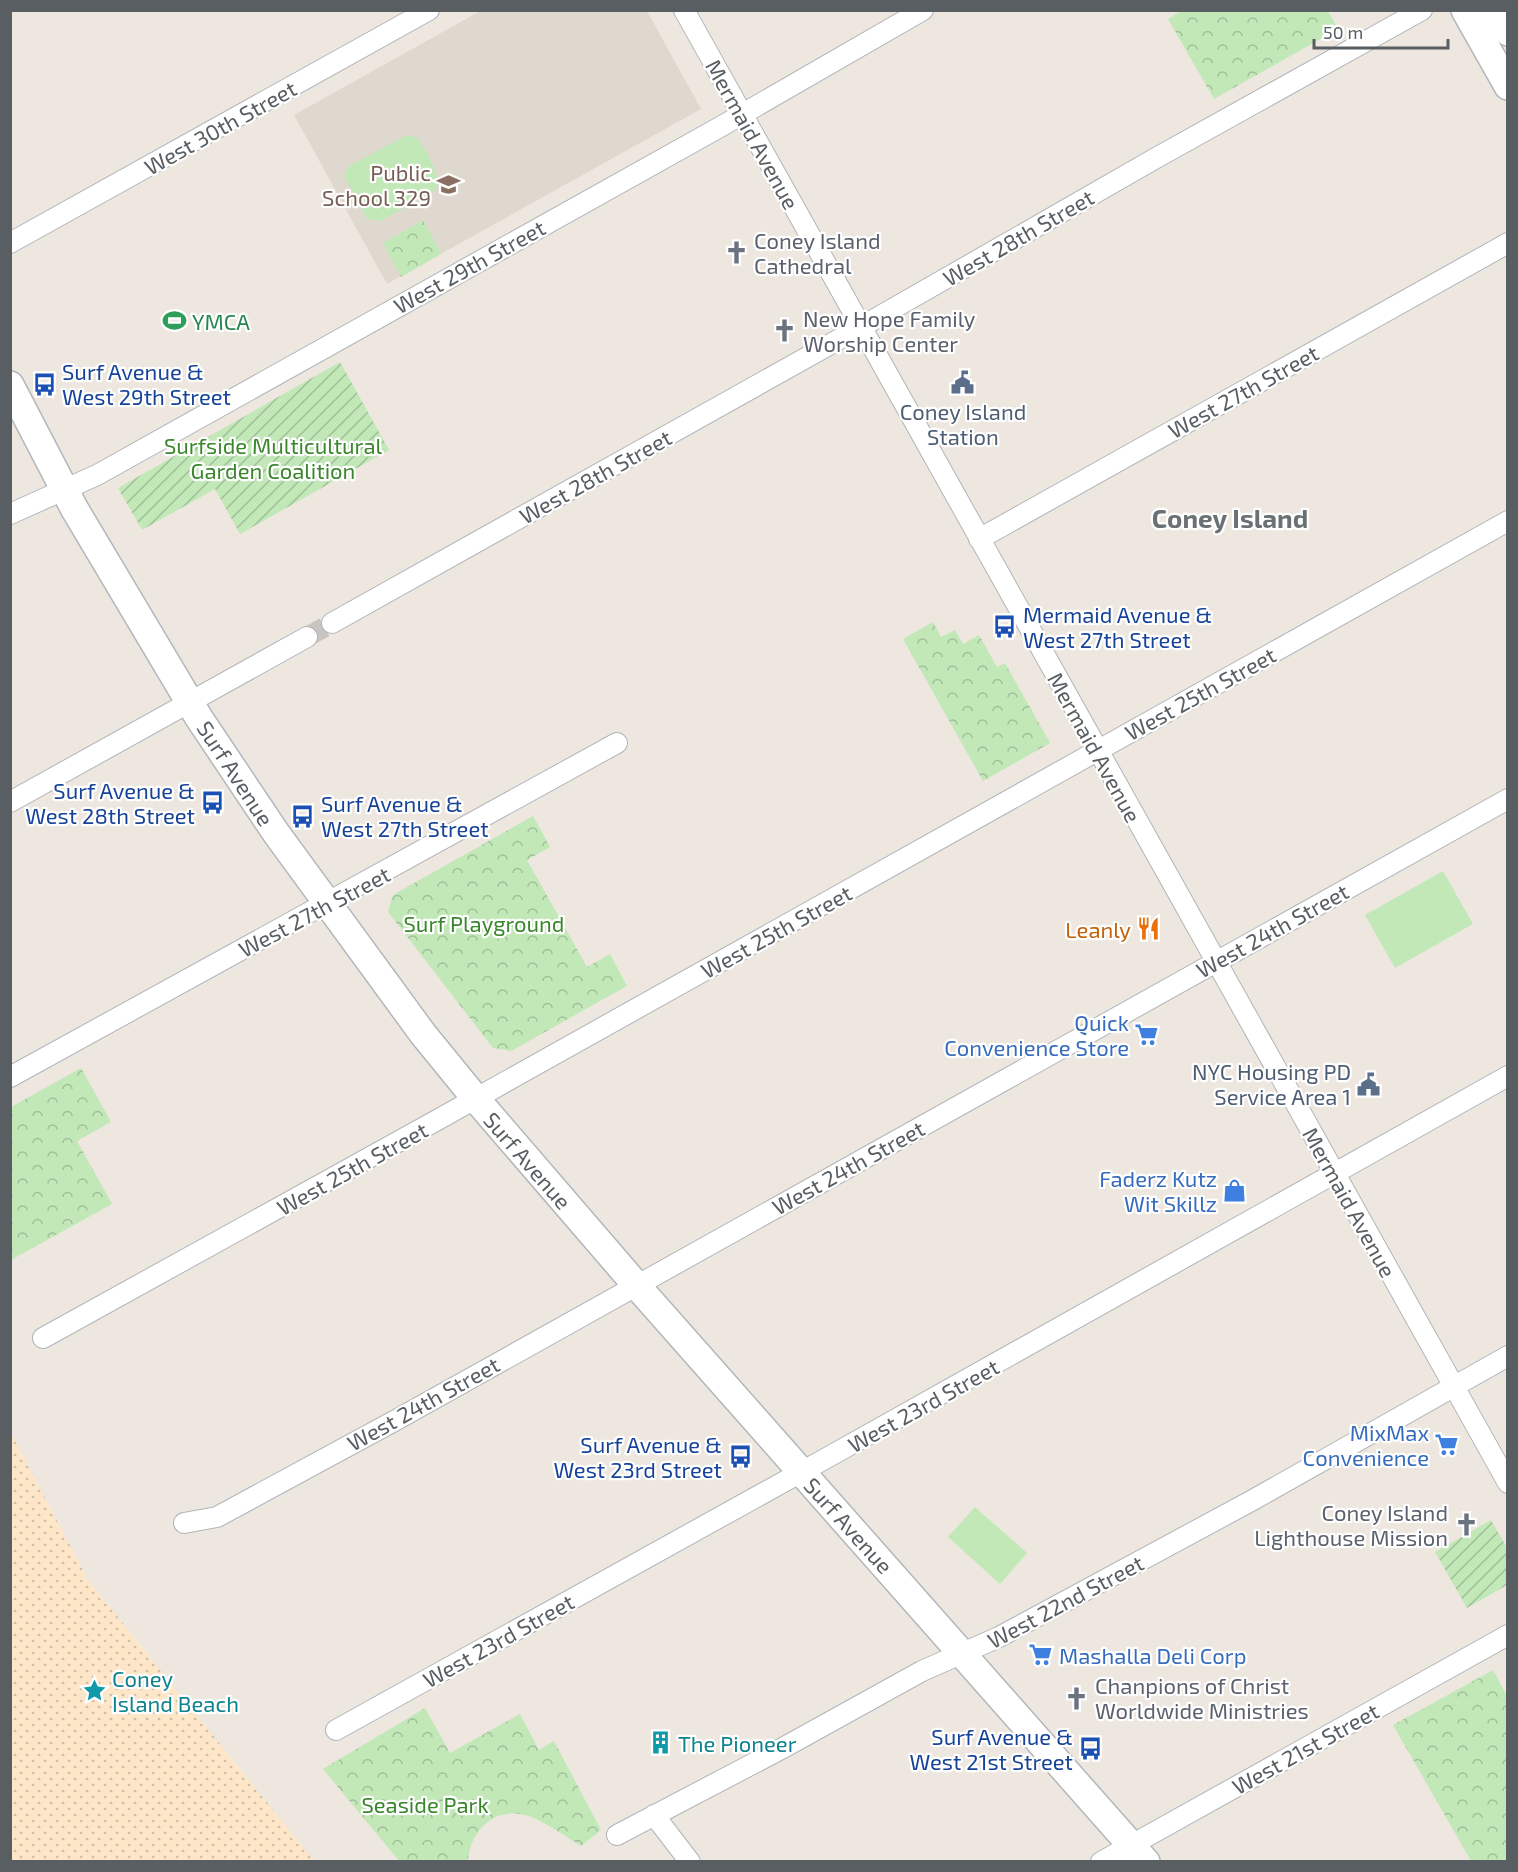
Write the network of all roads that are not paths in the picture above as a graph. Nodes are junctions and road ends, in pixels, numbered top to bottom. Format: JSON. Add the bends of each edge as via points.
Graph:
{"nodes":[{"id":1,"x":429,"y":10,"type":"edge"},
{"id":2,"x":684,"y":10,"type":"edge"},
{"id":3,"x":923,"y":10,"type":"edge"},
{"id":4,"x":1422,"y":10,"type":"edge"},
{"id":5,"x":1465,"y":10,"type":"edge"},
{"id":6,"x":1495,"y":10,"type":"edge"},
{"id":7,"x":1508,"y":32,"type":"edge"},
{"id":8,"x":1508,"y":86,"type":"edge"},
{"id":9,"x":742,"y":115,"type":"junction"},
{"id":10,"x":10,"y":243,"type":"edge"},
{"id":11,"x":1508,"y":243,"type":"edge"},
{"id":12,"x":861,"y":327,"type":"junction"},
{"id":13,"x":10,"y":385,"type":"edge"},
{"id":14,"x":64,"y":489,"type":"junction"},
{"id":15,"x":10,"y":514,"type":"edge"},
{"id":16,"x":1508,"y":521,"type":"edge"},
{"id":17,"x":979,"y":539,"type":"junction"},
{"id":18,"x":332,"y":623,"type":"tunnel mouth"},
{"id":19,"x":307,"y":637,"type":"tunnel mouth"},
{"id":20,"x":190,"y":702,"type":"junction"},
{"id":21,"x":617,"y":743,"type":"dead end"},
{"id":22,"x":1097,"y":750,"type":"junction"},
{"id":23,"x":1508,"y":799,"type":"edge"},
{"id":24,"x":10,"y":802,"type":"edge"},
{"id":25,"x":326,"y":903,"type":"junction"},
{"id":26,"x":1216,"y":962,"type":"junction"},
{"id":27,"x":1508,"y":1076,"type":"edge"},
{"id":28,"x":10,"y":1077,"type":"edge"},
{"id":29,"x":476,"y":1099,"type":"junction"},
{"id":30,"x":1334,"y":1173,"type":"junction"},
{"id":31,"x":637,"y":1286,"type":"junction"},
{"id":32,"x":43,"y":1338,"type":"dead end"},
{"id":33,"x":1508,"y":1356,"type":"edge"},
{"id":34,"x":1453,"y":1387,"type":"junction"},
{"id":35,"x":801,"y":1472,"type":"junction"},
{"id":36,"x":1508,"y":1483,"type":"edge"},
{"id":37,"x":184,"y":1523,"type":"dead end"},
{"id":38,"x":1508,"y":1635,"type":"edge"},
{"id":39,"x":963,"y":1653,"type":"junction"},
{"id":40,"x":336,"y":1730,"type":"dead end"},
{"id":41,"x":654,"y":1815,"type":"junction"},
{"id":42,"x":617,"y":1835,"type":"dead end"},
{"id":43,"x":1139,"y":1854,"type":"edge"},
{"id":44,"x":690,"y":1862,"type":"edge"},
{"id":45,"x":1101,"y":1862,"type":"edge"}],
"edges":[{"from":1,"to":10,"type":"street","name":"West 30th Street"},
{"from":2,"to":9,"type":"street","name":"Mermaid Avenue"},
{"from":3,"to":9,"type":"street","name":"West 29th Street"},
{"from":4,"to":12,"type":"street","name":"West 28th Street"},
{"from":5,"to":8,"type":"main road"},
{"from":6,"to":7,"type":"main road"},
{"from":9,"to":12,"type":"street","name":"Mermaid Avenue"},
{"from":9,"to":14,"type":"street","name":"West 29th Street"},
{"from":11,"to":17,"type":"street","name":"West 27th Street"},
{"from":12,"to":17,"type":"street","name":"Mermaid Avenue"},
{"from":12,"to":18,"type":"street","name":"West 28th Street"},
{"from":13,"to":14,"type":"main road","name":"Surf Avenue"},
{"from":14,"to":15,"type":"street","name":"West 29th Street"},
{"from":14,"to":20,"type":"main road","name":"Surf Avenue"},
{"from":16,"to":22,"type":"street","name":"West 25th Street"},
{"from":17,"to":22,"type":"street","name":"Mermaid Avenue"},
{"from":19,"to":20,"type":"street"},
{"from":20,"to":24,"type":"street"},
{"from":20,"to":25,"type":"main road","name":"Surf Avenue"},
{"from":21,"to":25,"type":"street","name":"West 27th Street"},
{"from":22,"to":26,"type":"street","name":"Mermaid Avenue"},
{"from":22,"to":29,"type":"street","name":"West 25th Street"},
{"from":23,"to":26,"type":"street","name":"West 24th Street"},
{"from":25,"to":28,"type":"street","name":"West 27th Street"},
{"from":25,"to":29,"type":"main road","name":"Surf Avenue"},
{"from":26,"to":30,"type":"street","name":"Mermaid Avenue"},
{"from":26,"to":31,"type":"street","name":"West 24th Street"},
{"from":27,"to":30,"type":"street","name":"West 23rd Street"},
{"from":29,"to":31,"type":"main road","name":"Surf Avenue"},
{"from":29,"to":32,"type":"street","name":"West 25th Street"},
{"from":30,"to":34,"type":"street","name":"Mermaid Avenue"},
{"from":30,"to":35,"type":"street","name":"West 23rd Street"},
{"from":31,"to":35,"type":"main road","name":"Surf Avenue"},
{"from":31,"to":37,"type":"street","name":"West 24th Street","via":[[217,1517]]},
{"from":33,"to":34,"type":"street","name":"West 22nd Street"},
{"from":34,"to":36,"type":"street","name":"Mermaid Avenue"},
{"from":34,"to":39,"type":"street","name":"West 22nd Street","via":[[1251,1501]]},
{"from":35,"to":39,"type":"main road","name":"Surf Avenue"},
{"from":35,"to":40,"type":"street","name":"West 23rd Street"},
{"from":38,"to":43,"type":"street","name":"West 21st Street"},
{"from":39,"to":41,"type":"street","name":"West 22nd Street","via":[[922,1671]]},
{"from":39,"to":43,"type":"main road","name":"Surf Avenue"},
{"from":41,"to":42,"type":"street","name":"West 22nd Street"},
{"from":41,"to":44,"type":"street"},
{"from":43,"to":45,"type":"street","name":"West 21st Street"}]}
